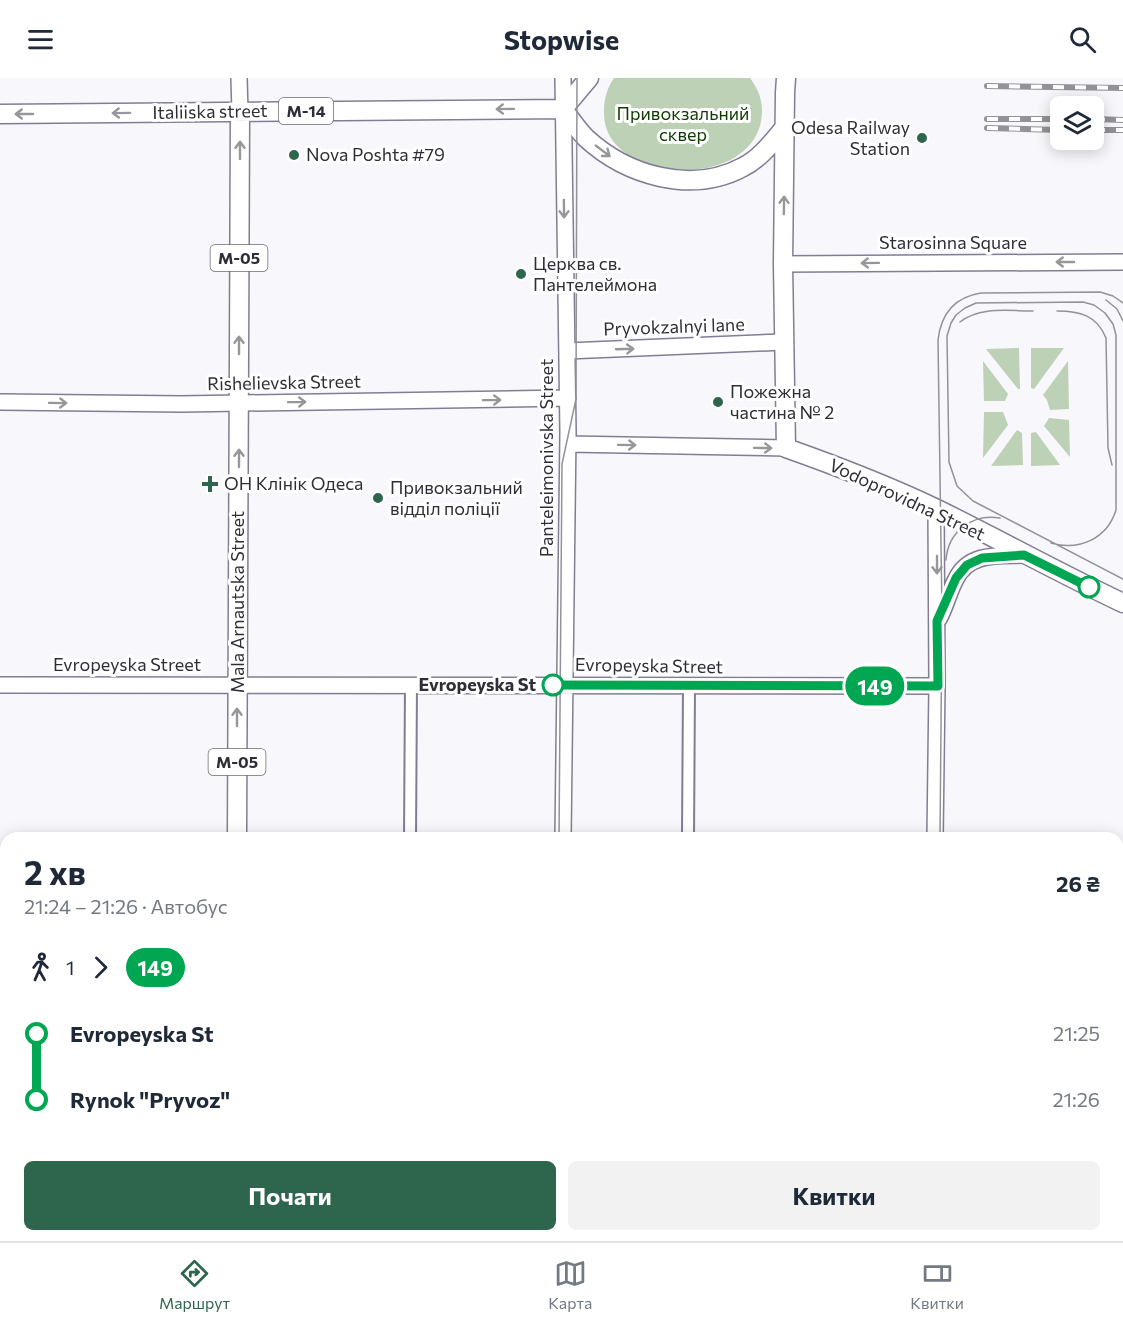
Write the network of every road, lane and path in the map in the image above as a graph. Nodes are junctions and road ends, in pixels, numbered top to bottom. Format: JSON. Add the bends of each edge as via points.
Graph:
{"nodes":[{"id":1,"x":240,"y":78,"type":"edge"},
{"id":2,"x":563,"y":78,"type":"edge"},
{"id":3,"x":589,"y":78,"type":"edge"},
{"id":4,"x":782,"y":83,"type":"edge"},
{"id":5,"x":563,"y":109,"type":"junction"},
{"id":6,"x":240,"y":112,"type":"junction"},
{"id":7,"x":0,"y":114,"type":"edge"},
{"id":8,"x":786,"y":126,"type":"junction"},
{"id":9,"x":1123,"y":262,"type":"edge"},
{"id":10,"x":783,"y":264,"type":"junction"},
{"id":11,"x":783,"y":342,"type":"junction"},
{"id":12,"x":567,"y":351,"type":"junction"},
{"id":13,"x":568,"y":398,"type":"junction"},
{"id":14,"x":0,"y":402,"type":"edge"},
{"id":15,"x":239,"y":403,"type":"junction"},
{"id":16,"x":568,"y":444,"type":"junction"},
{"id":17,"x":786,"y":448,"type":"junction"},
{"id":18,"x":936,"y":509,"type":"junction"},
{"id":19,"x":1024,"y":555,"type":"junction"},
{"id":20,"x":1123,"y":603,"type":"edge"},
{"id":21,"x":937,"y":621,"type":"junction"},
{"id":22,"x":411,"y":684,"type":"junction"},
{"id":23,"x":0,"y":685,"type":"edge"},
{"id":24,"x":237,"y":685,"type":"junction"},
{"id":25,"x":564,"y":685,"type":"junction"},
{"id":26,"x":689,"y":686,"type":"junction"},
{"id":27,"x":938,"y":686,"type":"junction"},
{"id":28,"x":237,"y":832,"type":"edge"},
{"id":29,"x":410,"y":832,"type":"edge"},
{"id":30,"x":563,"y":832,"type":"edge"},
{"id":31,"x":688,"y":832,"type":"edge"},
{"id":32,"x":935,"y":832,"type":"edge"}],
"edges":[{"from":1,"to":6,"type":"main road","name":"Mala Arnautska Street","number":"М-05"},
{"from":2,"to":5,"type":"main road","name":"Panteleimonivska Street"},
{"from":3,"to":5,"type":"main road"},
{"from":4,"to":8,"type":"main road"},
{"from":5,"to":6,"type":"main road","name":"Italiiska street","number":"М-14","one_way":true},
{"from":5,"to":8,"type":"main road","one_way":true,"via":[[586,138],[615,159],[656,177],[680,180],[710,178],[743,167],[757,158]]},
{"from":5,"to":12,"type":"main road","name":"Panteleimonivska Street","one_way":true},
{"from":6,"to":7,"type":"main road","name":"Italiiska street","number":"М-14","one_way":true},
{"from":15,"to":6,"type":"main road","name":"Mala Arnautska Street","number":"М-05","one_way":true},
{"from":10,"to":8,"type":"main road","one_way":true},
{"from":9,"to":10,"type":"main road","name":"Starosinna Square","one_way":true},
{"from":10,"to":11,"type":"main road"},
{"from":12,"to":11,"type":"main road","name":"Pryvokzalnyi lane","one_way":true},
{"from":11,"to":17,"type":"main road"},
{"from":12,"to":13,"type":"main road","name":"Panteleimonivska Street"},
{"from":15,"to":13,"type":"main road","name":"Rishelievska Street","one_way":true},
{"from":13,"to":16,"type":"main road","name":"Panteleimonivska Street"},
{"from":14,"to":15,"type":"main road","name":"Rishelievska Street","one_way":true},
{"from":24,"to":15,"type":"main road","name":"Mala Arnautska Street","number":"М-05","one_way":true},
{"from":16,"to":17,"type":"main road","one_way":true},
{"from":16,"to":25,"type":"main road","name":"Panteleimonivska Street"},
{"from":17,"to":18,"type":"main road","name":"Vodoprovidna Street"},
{"from":18,"to":19,"type":"main road","name":"Vodoprovidna Street"},
{"from":18,"to":21,"type":"main road","one_way":true},
{"from":19,"to":20,"type":"main road","name":"Vodoprovidna Street"},
{"from":19,"to":21,"type":"main road","via":[[982,558],[967,565],[956,578]]},
{"from":21,"to":27,"type":"main road"},
{"from":22,"to":24,"type":"main road","name":"Evropeyska Street"},
{"from":22,"to":25,"type":"main road","name":"Evropeyska Street"},
{"from":22,"to":29,"type":"street"},
{"from":23,"to":24,"type":"main road","name":"Evropeyska Street"},
{"from":28,"to":24,"type":"main road","name":"Mala Arnautska Street","number":"М-05","one_way":true},
{"from":25,"to":26,"type":"main road","name":"Evropeyska Street"},
{"from":25,"to":30,"type":"main road","name":"Panteleimonivska Street"},
{"from":26,"to":27,"type":"main road","name":"Evropeyska Street"},
{"from":26,"to":31,"type":"street"},
{"from":27,"to":32,"type":"main road"}]}
